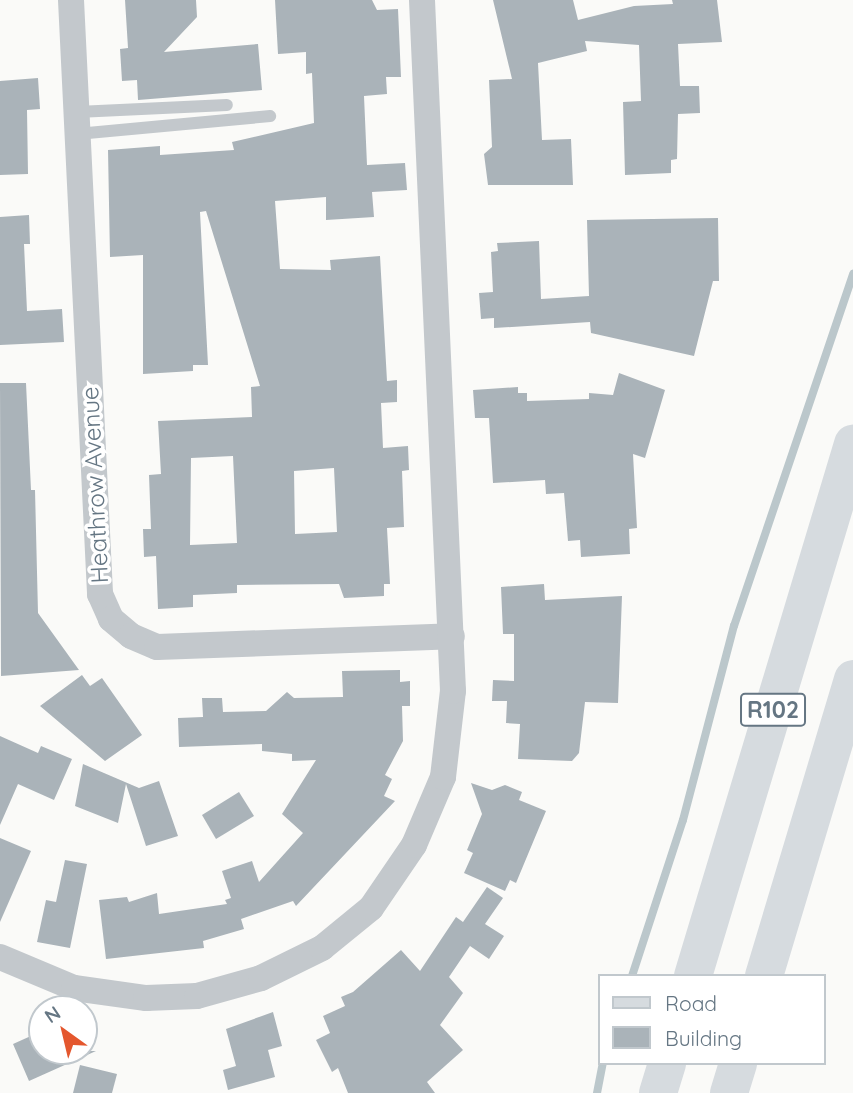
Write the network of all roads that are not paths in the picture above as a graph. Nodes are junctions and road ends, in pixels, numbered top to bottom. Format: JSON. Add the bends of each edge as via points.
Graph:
{"nodes":[{"id":1,"x":71,"y":0,"type":"edge"},
{"id":2,"x":422,"y":0,"type":"edge"},
{"id":3,"x":227,"y":105,"type":"dead end"},
{"id":4,"x":270,"y":116,"type":"dead end"},
{"id":5,"x":77,"y":123,"type":"junction"},
{"id":6,"x":853,"y":444,"type":"edge"},
{"id":7,"x":452,"y":636,"type":"junction"},
{"id":8,"x":853,"y":679,"type":"edge"},
{"id":9,"x":0,"y":957,"type":"edge"},
{"id":10,"x":694,"y":974,"type":"edge"},
{"id":11,"x":765,"y":974,"type":"edge"},
{"id":12,"x":666,"y":1065,"type":"edge"},
{"id":13,"x":737,"y":1065,"type":"edge"},
{"id":14,"x":658,"y":1093,"type":"edge"},
{"id":15,"x":729,"y":1093,"type":"edge"}],
"edges":[{"from":1,"to":5,"type":"street","name":"Heathrow Avenue"},
{"from":2,"to":7,"type":"street"},
{"from":3,"to":5,"type":"lane"},
{"from":4,"to":5,"type":"lane"},
{"from":5,"to":7,"type":"street","name":"Heathrow Avenue","via":[[100,594],[111,619],[131,636],[157,647]]},
{"from":6,"to":10,"type":"main road","number":"R102"},
{"from":7,"to":9,"type":"street","via":[[453,691],[443,777],[414,845],[371,908],[322,948],[261,978],[197,996],[146,998],[74,988]]},
{"from":8,"to":11,"type":"main road","number":"R102"},
{"from":12,"to":14,"type":"main road"},
{"from":13,"to":15,"type":"main road"}]}
